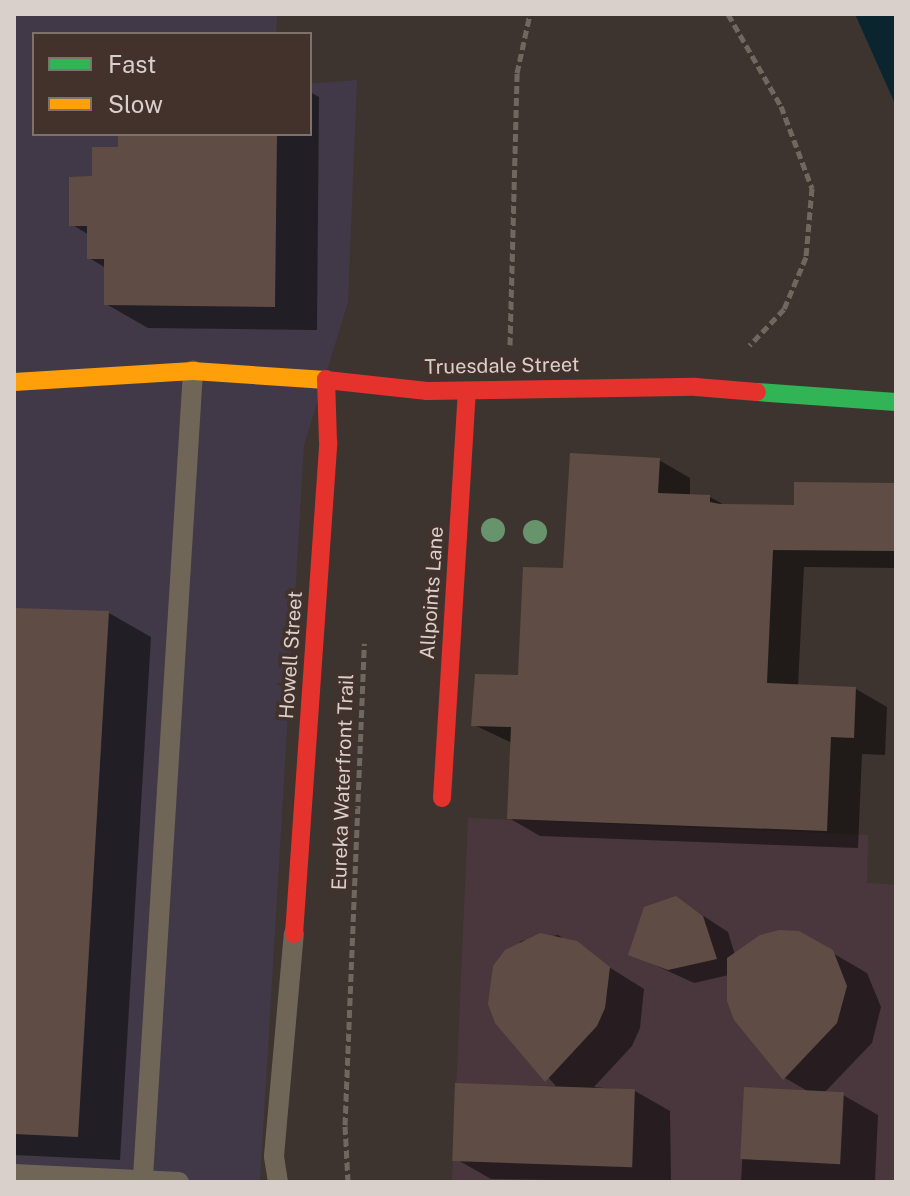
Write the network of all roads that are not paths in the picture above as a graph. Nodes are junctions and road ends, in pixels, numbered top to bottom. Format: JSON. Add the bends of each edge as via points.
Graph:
{"nodes":[{"id":1,"x":193,"y":371,"type":"junction"},
{"id":2,"x":326,"y":379,"type":"junction"},
{"id":3,"x":14,"y":382,"type":"edge"},
{"id":4,"x":467,"y":391,"type":"junction"},
{"id":5,"x":896,"y":402,"type":"edge"},
{"id":6,"x":442,"y":798,"type":"dead end"},
{"id":7,"x":294,"y":934,"type":"joint"},
{"id":8,"x":14,"y":1174,"type":"edge"},
{"id":9,"x":143,"y":1177,"type":"junction"},
{"id":10,"x":179,"y":1182,"type":"edge"},
{"id":11,"x":278,"y":1182,"type":"edge"}],
"edges":[{"from":1,"to":2,"type":"street","name":"Truesdale Street"},
{"from":1,"to":3,"type":"street","name":"Truesdale Street"},
{"from":1,"to":9,"type":"lane"},
{"from":2,"to":4,"type":"street","name":"Truesdale Street"},
{"from":2,"to":7,"type":"street","name":"Howell Street","via":[[328,442]]},
{"from":4,"to":5,"type":"street","name":"Truesdale Street","via":[[696,387]]},
{"from":4,"to":6,"type":"street","name":"Allpoints Lane"},
{"from":7,"to":11,"type":"lane","via":[[274,1156]]},
{"from":8,"to":9,"type":"lane"},
{"from":9,"to":10,"type":"lane"}]}
